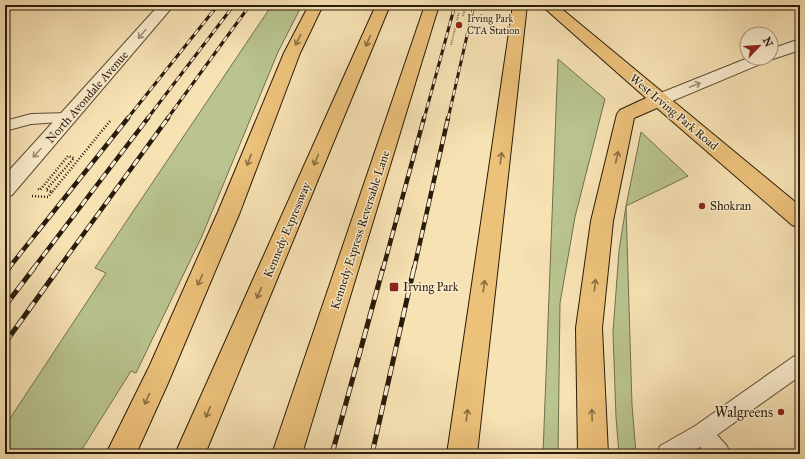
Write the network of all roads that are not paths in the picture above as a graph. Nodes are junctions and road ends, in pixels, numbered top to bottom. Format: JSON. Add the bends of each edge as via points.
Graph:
{"nodes":[{"id":1,"x":167,"y":5,"type":"edge"},
{"id":2,"x":316,"y":5,"type":"edge"},
{"id":3,"x":383,"y":5,"type":"edge"},
{"id":4,"x":432,"y":5,"type":"edge"},
{"id":5,"x":520,"y":5,"type":"edge"},
{"id":6,"x":548,"y":5,"type":"edge"},
{"id":7,"x":800,"y":44,"type":"edge"},
{"id":8,"x":779,"y":52,"type":"edge"},
{"id":9,"x":744,"y":66,"type":"edge"},
{"id":10,"x":658,"y":100,"type":"junction"},
{"id":11,"x":69,"y":118,"type":"junction"},
{"id":12,"x":5,"y":126,"type":"edge"},
{"id":13,"x":5,"y":189,"type":"edge"},
{"id":14,"x":800,"y":219,"type":"edge"},
{"id":15,"x":800,"y":364,"type":"edge"},
{"id":16,"x":702,"y":432,"type":"junction"},
{"id":17,"x":121,"y":454,"type":"edge"},
{"id":18,"x":190,"y":454,"type":"edge"},
{"id":19,"x":287,"y":454,"type":"edge"},
{"id":20,"x":462,"y":454,"type":"edge"},
{"id":21,"x":593,"y":454,"type":"edge"},
{"id":22,"x":668,"y":454,"type":"edge"},
{"id":23,"x":718,"y":454,"type":"edge"}],
"edges":[{"from":1,"to":11,"type":"street","name":"North Avondale Avenue","one_way":true},
{"from":2,"to":17,"type":"main road","one_way":true,"via":[[292,52],[229,212],[159,374]]},
{"from":3,"to":18,"type":"main road","name":"Kennedy Expressway","one_way":true},
{"from":4,"to":19,"type":"main road","name":"Kennedy Express Reversable Lane"},
{"from":20,"to":5,"type":"main road","one_way":true},
{"from":6,"to":10,"type":"main road","name":"West Irving Park Road"},
{"from":7,"to":8,"type":"street"},
{"from":10,"to":9,"type":"street","one_way":true},
{"from":10,"to":14,"type":"main road","name":"West Irving Park Road"},
{"from":21,"to":10,"type":"main road","one_way":true,"via":[[589,328],[602,221],[626,114]]},
{"from":11,"to":12,"type":"lane","via":[[31,119]]},
{"from":11,"to":13,"type":"street","name":"North Avondale Avenue","one_way":true},
{"from":15,"to":16,"type":"lane"},
{"from":16,"to":22,"type":"lane"},
{"from":16,"to":23,"type":"lane"}]}
